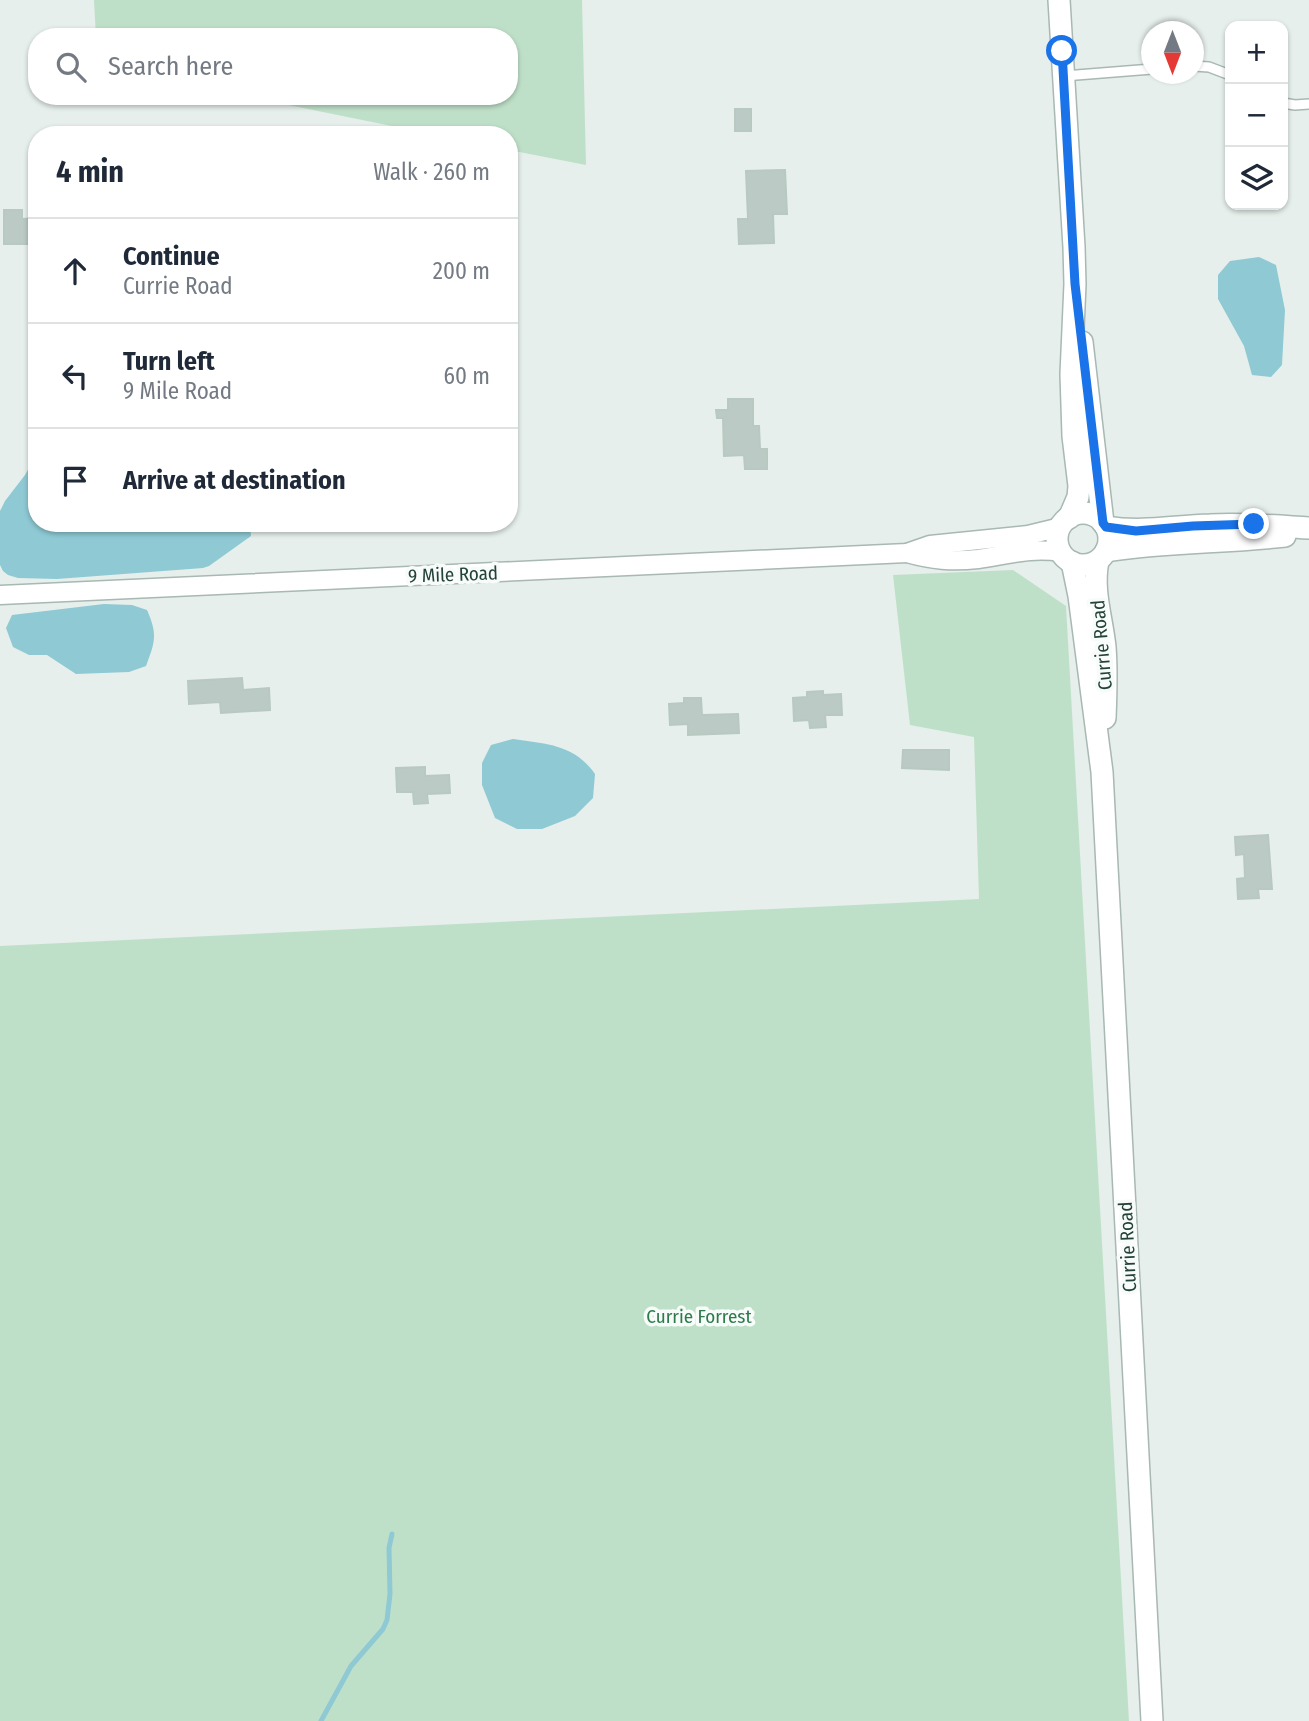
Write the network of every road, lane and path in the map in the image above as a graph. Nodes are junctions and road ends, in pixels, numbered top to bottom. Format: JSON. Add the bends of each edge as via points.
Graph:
{"nodes":[{"id":1,"x":1059,"y":0,"type":"edge"},
{"id":2,"x":1204,"y":67,"type":"edge"},
{"id":3,"x":1141,"y":70,"type":"edge"},
{"id":4,"x":1225,"y":73,"type":"edge"},
{"id":5,"x":1064,"y":76,"type":"junction"},
{"id":6,"x":1288,"y":104,"type":"edge"},
{"id":7,"x":1309,"y":104,"type":"edge"},
{"id":8,"x":1075,"y":284,"type":"junction"},
{"id":9,"x":1065,"y":522,"type":"junction"},
{"id":10,"x":1105,"y":525,"type":"junction"},
{"id":11,"x":1309,"y":531,"type":"edge"},
{"id":12,"x":907,"y":553,"type":"junction"},
{"id":13,"x":1102,"y":556,"type":"junction"},
{"id":14,"x":1066,"y":557,"type":"junction"},
{"id":15,"x":0,"y":595,"type":"edge"},
{"id":16,"x":1102,"y":772,"type":"junction"},
{"id":17,"x":1152,"y":1721,"type":"edge"}],
"edges":[{"from":1,"to":5,"type":"street"},
{"from":2,"to":4,"type":"lane"},
{"from":3,"to":5,"type":"lane"},
{"from":5,"to":8,"type":"street"},
{"from":6,"to":7,"type":"lane"},
{"from":8,"to":9,"type":"street","via":[[1071,374],[1079,486]]},
{"from":8,"to":10,"type":"street"},
{"from":9,"to":10,"type":"street","via":[[1087,514]]},
{"from":9,"to":12,"type":"street","name":"9 Mile Road","via":[[1028,535],[930,545]]},
{"from":9,"to":14,"type":"street","via":[[1057,537]]},
{"from":10,"to":11,"type":"street","via":[[1136,531],[1254,524]]},
{"from":10,"to":13,"type":"street","via":[[1109,539]]},
{"from":11,"to":13,"type":"street","via":[[1254,540],[1140,546]]},
{"from":12,"to":14,"type":"street","name":"9 Mile Road","via":[[933,560],[1036,550]]},
{"from":12,"to":15,"type":"street","name":"9 Mile Road"},
{"from":13,"to":14,"type":"street","via":[[1085,565]]},
{"from":13,"to":16,"type":"street","name":"Currie Road","via":[[1096,587],[1107,669]]},
{"from":14,"to":16,"type":"street","name":"Currie Road","via":[[1080,596]]},
{"from":16,"to":17,"type":"street","name":"Currie Road"}]}
